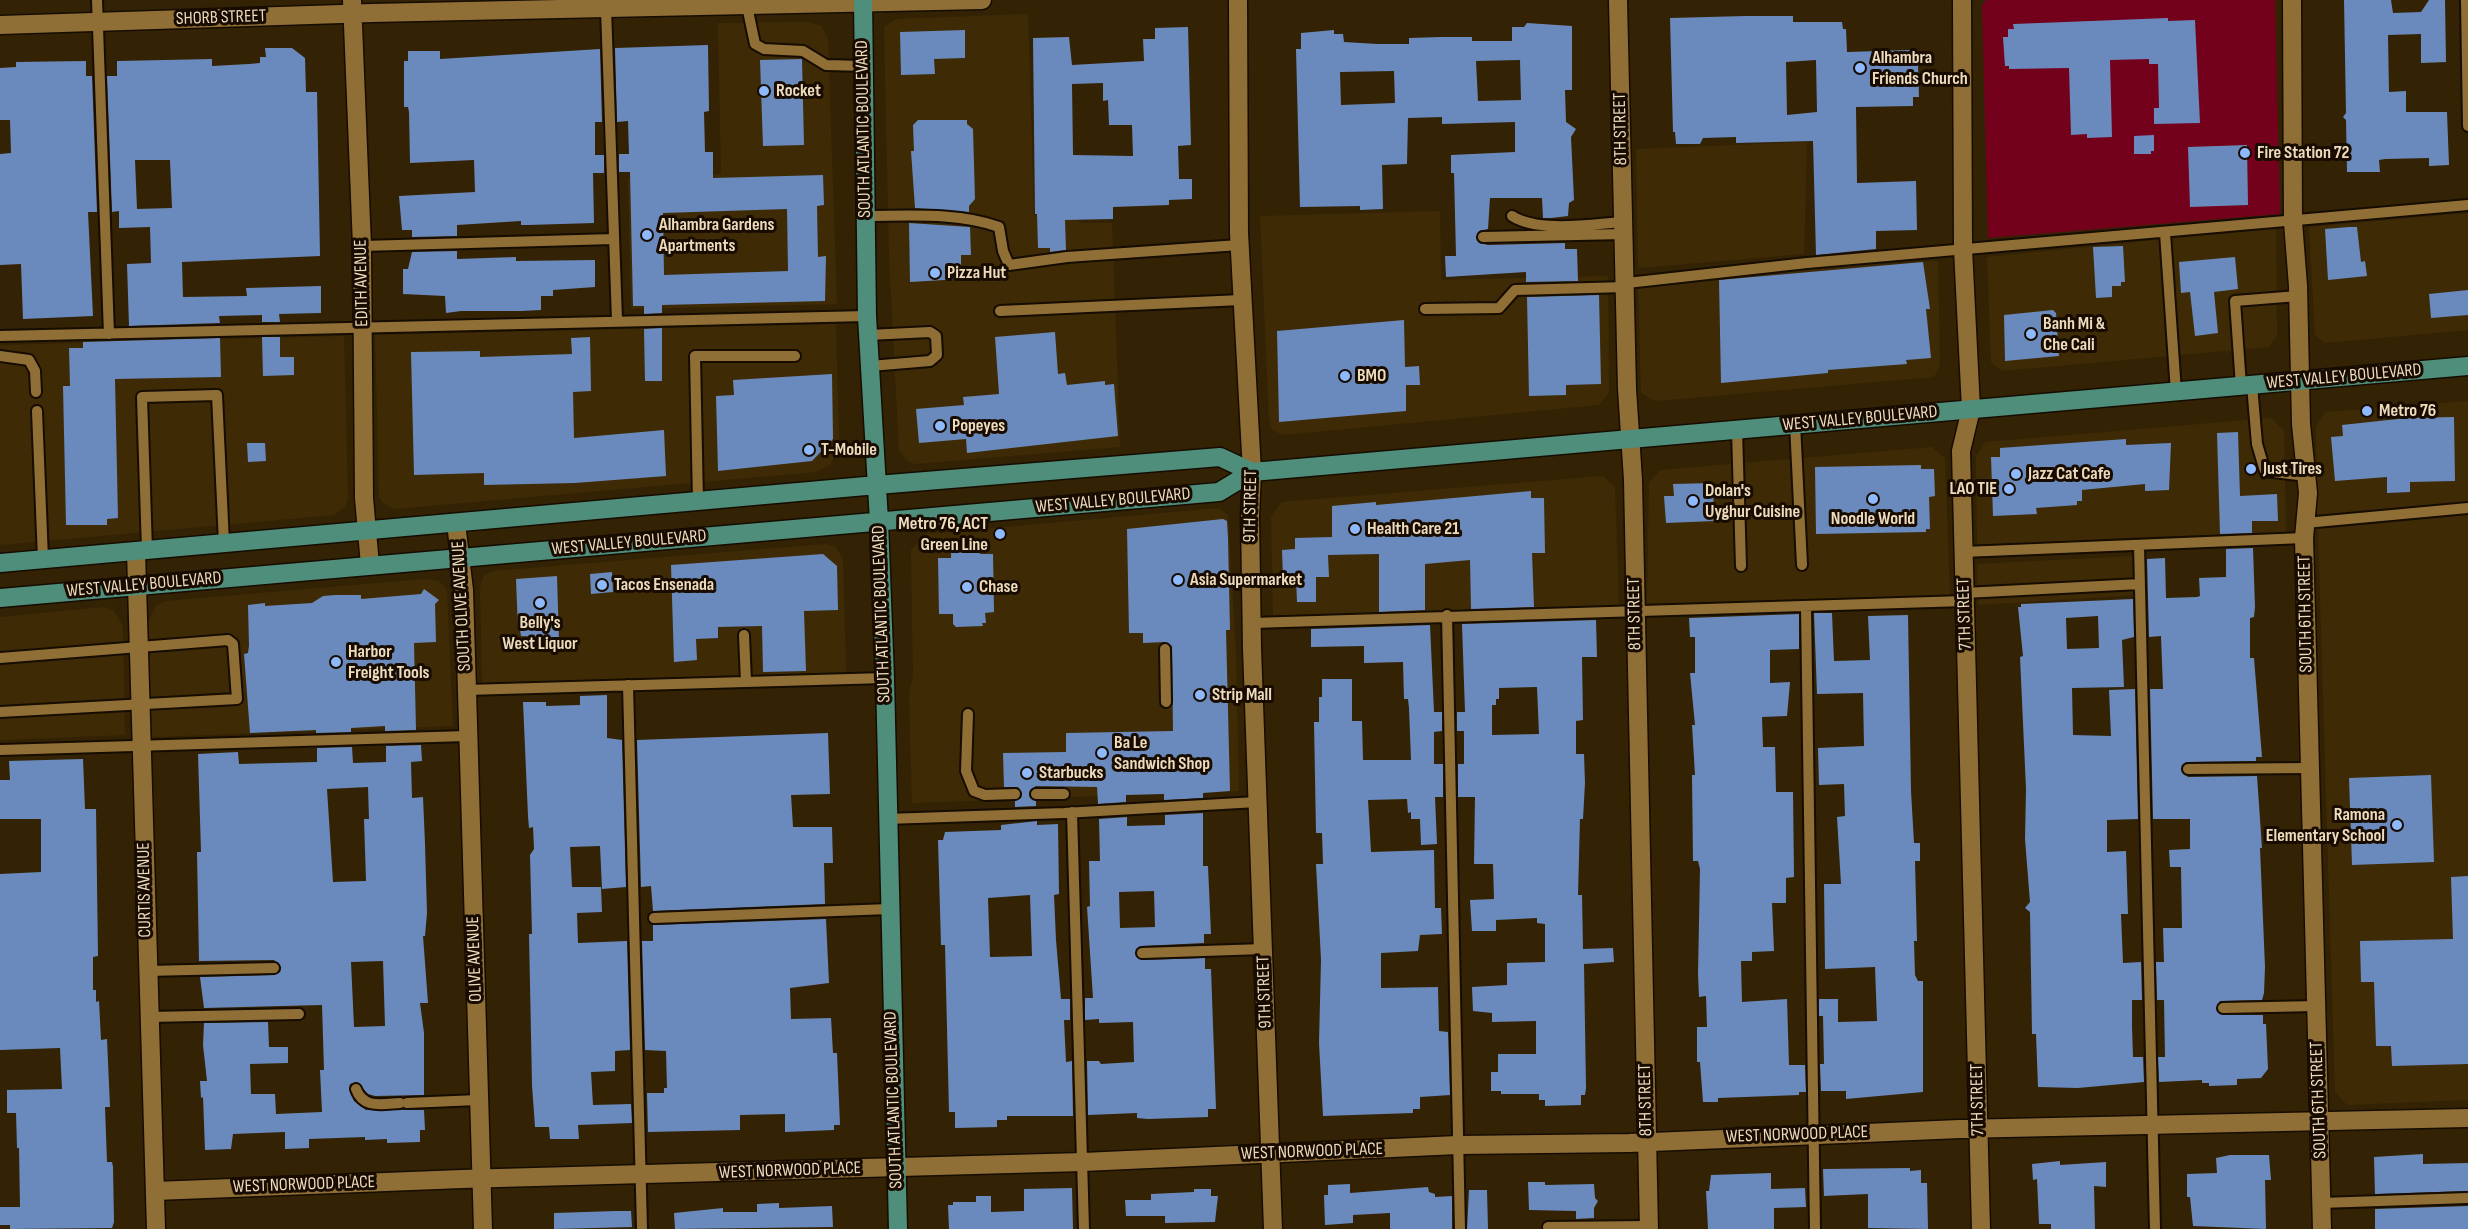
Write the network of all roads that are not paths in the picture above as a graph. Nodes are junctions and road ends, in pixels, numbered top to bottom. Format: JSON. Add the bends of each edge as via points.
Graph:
{"nodes":[{"id":1,"x":97,"y":0,"type":"edge"},
{"id":2,"x":982,"y":0,"type":"edge"},
{"id":3,"x":1238,"y":0,"type":"edge"},
{"id":4,"x":1618,"y":0,"type":"edge"},
{"id":5,"x":1962,"y":0,"type":"edge"},
{"id":6,"x":2292,"y":0,"type":"edge"},
{"id":7,"x":2466,"y":0,"type":"edge"},
{"id":8,"x":863,"y":2,"type":"edge"},
{"id":9,"x":606,"y":4,"type":"edge"},
{"id":10,"x":747,"y":6,"type":"junction"},
{"id":11,"x":352,"y":7,"type":"edge"},
{"id":12,"x":98,"y":22,"type":"junction"},
{"id":13,"x":0,"y":25,"type":"edge"},
{"id":14,"x":864,"y":66,"type":"junction"},
{"id":15,"x":2468,"y":126,"type":"edge"},
{"id":16,"x":2468,"y":205,"type":"edge"},
{"id":17,"x":866,"y":216,"type":"junction"},
{"id":18,"x":1512,"y":216,"type":"dead end"},
{"id":19,"x":2293,"y":222,"type":"junction"},
{"id":20,"x":1623,"y":228,"type":"junction"},
{"id":21,"x":2165,"y":233,"type":"junction"},
{"id":22,"x":1483,"y":237,"type":"dead end"},
{"id":23,"x":614,"y":239,"type":"junction"},
{"id":24,"x":1239,"y":245,"type":"junction"},
{"id":25,"x":362,"y":246,"type":"junction"},
{"id":26,"x":1963,"y":249,"type":"junction"},
{"id":27,"x":1627,"y":285,"type":"junction"},
{"id":28,"x":2298,"y":296,"type":"junction"},
{"id":29,"x":1241,"y":300,"type":"junction"},
{"id":30,"x":1425,"y":309,"type":"dead end"},
{"id":31,"x":1000,"y":311,"type":"dead end"},
{"id":32,"x":867,"y":316,"type":"junction"},
{"id":33,"x":616,"y":320,"type":"junction"},
{"id":34,"x":364,"y":327,"type":"junction"},
{"id":35,"x":110,"y":334,"type":"junction"},
{"id":36,"x":868,"y":335,"type":"junction"},
{"id":37,"x":0,"y":336,"type":"edge"},
{"id":38,"x":0,"y":356,"type":"edge"},
{"id":39,"x":795,"y":356,"type":"dead end"},
{"id":40,"x":870,"y":366,"type":"junction"},
{"id":41,"x":2468,"y":366,"type":"edge"},
{"id":42,"x":2301,"y":381,"type":"junction"},
{"id":43,"x":2247,"y":386,"type":"junction"},
{"id":44,"x":36,"y":392,"type":"dead end"},
{"id":45,"x":2176,"y":392,"type":"junction"},
{"id":46,"x":1971,"y":409,"type":"junction"},
{"id":47,"x":37,"y":411,"type":"dead end"},
{"id":48,"x":1795,"y":424,"type":"junction"},
{"id":49,"x":1737,"y":430,"type":"junction"},
{"id":50,"x":1630,"y":439,"type":"junction"},
{"id":51,"x":1252,"y":472,"type":"junction"},
{"id":52,"x":2307,"y":476,"type":"junction"},
{"id":53,"x":877,"y":485,"type":"junction"},
{"id":54,"x":698,"y":501,"type":"junction"},
{"id":55,"x":2468,"y":508,"type":"edge"},
{"id":56,"x":879,"y":521,"type":"junction"},
{"id":57,"x":456,"y":523,"type":"junction"},
{"id":58,"x":2305,"y":530,"type":"junction"},
{"id":59,"x":367,"y":531,"type":"junction"},
{"id":60,"x":224,"y":543,"type":"junction"},
{"id":61,"x":2139,"y":545,"type":"junction"},
{"id":62,"x":141,"y":551,"type":"junction"},
{"id":63,"x":1963,"y":552,"type":"junction"},
{"id":64,"x":460,"y":558,"type":"junction"},
{"id":65,"x":43,"y":559,"type":"junction"},
{"id":66,"x":0,"y":563,"type":"edge"},
{"id":67,"x":370,"y":565,"type":"junction"},
{"id":68,"x":1802,"y":565,"type":"dead end"},
{"id":69,"x":1741,"y":566,"type":"dead end"},
{"id":70,"x":2140,"y":584,"type":"junction"},
{"id":71,"x":137,"y":586,"type":"junction"},
{"id":72,"x":1965,"y":597,"type":"junction"},
{"id":73,"x":0,"y":598,"type":"edge"},
{"id":74,"x":1806,"y":606,"type":"junction"},
{"id":75,"x":1635,"y":610,"type":"junction"},
{"id":76,"x":1447,"y":615,"type":"junction"},
{"id":77,"x":1252,"y":622,"type":"junction"},
{"id":78,"x":744,"y":635,"type":"dead end"},
{"id":79,"x":138,"y":648,"type":"junction"},
{"id":80,"x":1165,"y":649,"type":"dead end"},
{"id":81,"x":0,"y":658,"type":"edge"},
{"id":82,"x":885,"y":678,"type":"junction"},
{"id":83,"x":746,"y":682,"type":"junction"},
{"id":84,"x":628,"y":685,"type":"junction"},
{"id":85,"x":466,"y":690,"type":"junction"},
{"id":86,"x":1166,"y":702,"type":"dead end"},
{"id":87,"x":140,"y":706,"type":"junction"},
{"id":88,"x":0,"y":712,"type":"edge"},
{"id":89,"x":968,"y":714,"type":"dead end"},
{"id":90,"x":467,"y":736,"type":"junction"},
{"id":91,"x":141,"y":745,"type":"junction"},
{"id":92,"x":0,"y":750,"type":"edge"},
{"id":93,"x":2310,"y":768,"type":"junction"},
{"id":94,"x":2188,"y":770,"type":"dead end"},
{"id":95,"x":1015,"y":794,"type":"dead end"},
{"id":96,"x":1036,"y":794,"type":"dead end"},
{"id":97,"x":1064,"y":794,"type":"dead end"},
{"id":98,"x":1257,"y":802,"type":"junction"},
{"id":99,"x":1072,"y":812,"type":"junction"},
{"id":100,"x":886,"y":819,"type":"junction"},
{"id":101,"x":889,"y":909,"type":"junction"},
{"id":102,"x":654,"y":918,"type":"dead end"},
{"id":103,"x":1264,"y":948,"type":"junction"},
{"id":104,"x":1142,"y":953,"type":"dead end"},
{"id":105,"x":274,"y":968,"type":"dead end"},
{"id":106,"x":147,"y":971,"type":"junction"},
{"id":107,"x":2316,"y":1006,"type":"junction"},
{"id":108,"x":2223,"y":1008,"type":"dead end"},
{"id":109,"x":298,"y":1014,"type":"dead end"},
{"id":110,"x":148,"y":1017,"type":"junction"},
{"id":111,"x":356,"y":1089,"type":"dead end"},
{"id":112,"x":478,"y":1100,"type":"junction"},
{"id":113,"x":2468,"y":1118,"type":"edge"},
{"id":114,"x":2321,"y":1122,"type":"junction"},
{"id":115,"x":2152,"y":1125,"type":"junction"},
{"id":116,"x":1978,"y":1130,"type":"junction"},
{"id":117,"x":1813,"y":1135,"type":"junction"},
{"id":118,"x":1647,"y":1142,"type":"junction"},
{"id":119,"x":1458,"y":1145,"type":"junction"},
{"id":120,"x":1271,"y":1153,"type":"junction"},
{"id":121,"x":1083,"y":1162,"type":"junction"},
{"id":122,"x":896,"y":1168,"type":"junction"},
{"id":123,"x":641,"y":1175,"type":"junction"},
{"id":124,"x":480,"y":1179,"type":"junction"},
{"id":125,"x":155,"y":1191,"type":"junction"},
{"id":126,"x":2468,"y":1198,"type":"edge"},
{"id":127,"x":2321,"y":1203,"type":"junction"},
{"id":128,"x":1548,"y":1227,"type":"dead end"},
{"id":129,"x":1649,"y":1227,"type":"edge"},
{"id":130,"x":156,"y":1229,"type":"edge"},
{"id":131,"x":483,"y":1229,"type":"edge"},
{"id":132,"x":642,"y":1229,"type":"edge"},
{"id":133,"x":898,"y":1229,"type":"edge"},
{"id":134,"x":1084,"y":1229,"type":"edge"},
{"id":135,"x":1273,"y":1229,"type":"edge"},
{"id":136,"x":1460,"y":1229,"type":"edge"},
{"id":137,"x":1815,"y":1229,"type":"edge"},
{"id":138,"x":1981,"y":1229,"type":"edge"},
{"id":139,"x":2155,"y":1229,"type":"edge"},
{"id":140,"x":2322,"y":1229,"type":"edge"}],
"edges":[{"from":1,"to":12,"type":"lane"},
{"from":2,"to":8,"type":"street","name":"SHORB STREET"},
{"from":3,"to":24,"type":"street","name":"9TH STREET"},
{"from":4,"to":20,"type":"street","name":"8TH STREET"},
{"from":5,"to":26,"type":"street","name":"7TH STREET"},
{"from":6,"to":19,"type":"street","name":"SOUTH 6TH STREET"},
{"from":7,"to":15,"type":"lane"},
{"from":8,"to":10,"type":"street","name":"SHORB STREET"},
{"from":8,"to":14,"type":"main road","name":"SOUTH ATLANTIC BOULEVARD"},
{"from":9,"to":10,"type":"street","name":"SHORB STREET"},
{"from":9,"to":11,"type":"street","name":"SHORB STREET"},
{"from":9,"to":23,"type":"lane"},
{"from":10,"to":14,"type":"lane","via":[[755,44],[764,49],[802,51],[826,65]]},
{"from":11,"to":12,"type":"street","name":"SHORB STREET"},
{"from":11,"to":25,"type":"street","name":"EDITH AVENUE"},
{"from":12,"to":13,"type":"street","name":"SHORB STREET"},
{"from":12,"to":35,"type":"lane"},
{"from":14,"to":17,"type":"main road","name":"SOUTH ATLANTIC BOULEVARD"},
{"from":16,"to":19,"type":"lane"},
{"from":17,"to":24,"type":"lane","via":[[983,221],[999,227],[1009,264]]},
{"from":17,"to":32,"type":"main road","name":"SOUTH ATLANTIC BOULEVARD"},
{"from":18,"to":20,"type":"lane","via":[[1521,222],[1543,225]]},
{"from":19,"to":21,"type":"lane"},
{"from":19,"to":28,"type":"street","name":"SOUTH 6TH STREET"},
{"from":20,"to":22,"type":"lane"},
{"from":20,"to":27,"type":"street","name":"8TH STREET"},
{"from":21,"to":26,"type":"lane"},
{"from":21,"to":45,"type":"lane"},
{"from":23,"to":25,"type":"lane"},
{"from":23,"to":33,"type":"lane"},
{"from":24,"to":29,"type":"street","name":"9TH STREET"},
{"from":25,"to":34,"type":"street","name":"EDITH AVENUE"},
{"from":26,"to":27,"type":"lane","via":[[1681,275]]},
{"from":26,"to":46,"type":"street","name":"7TH STREET"},
{"from":27,"to":30,"type":"lane","via":[[1515,290],[1499,308]]},
{"from":27,"to":50,"type":"street","name":"8TH STREET"},
{"from":28,"to":42,"type":"street","name":"SOUTH 6TH STREET"},
{"from":28,"to":43,"type":"lane","via":[[2235,301]]},
{"from":29,"to":31,"type":"lane"},
{"from":29,"to":51,"type":"street","name":"9TH STREET"},
{"from":32,"to":33,"type":"lane"},
{"from":32,"to":36,"type":"main road","name":"SOUTH ATLANTIC BOULEVARD"},
{"from":33,"to":34,"type":"lane"},
{"from":34,"to":35,"type":"lane"},
{"from":34,"to":59,"type":"street","name":"EDITH AVENUE"},
{"from":35,"to":37,"type":"lane"},
{"from":36,"to":40,"type":"main road","name":"SOUTH ATLANTIC BOULEVARD"},
{"from":36,"to":40,"type":"lane","via":[[930,332],[936,336],[937,355],[930,361]]},
{"from":38,"to":44,"type":"lane","via":[[29,360],[35,371]]},
{"from":39,"to":54,"type":"lane","via":[[694,356]]},
{"from":40,"to":53,"type":"main road","name":"SOUTH ATLANTIC BOULEVARD"},
{"from":41,"to":42,"type":"main road","name":"WEST VALLEY BOULEVARD"},
{"from":42,"to":43,"type":"main road","name":"WEST VALLEY BOULEVARD"},
{"from":42,"to":52,"type":"street","name":"SOUTH 6TH STREET"},
{"from":43,"to":45,"type":"main road","name":"WEST VALLEY BOULEVARD"},
{"from":43,"to":52,"type":"lane","via":[[2265,471]]},
{"from":45,"to":46,"type":"main road","name":"WEST VALLEY BOULEVARD"},
{"from":46,"to":48,"type":"main road","name":"WEST VALLEY BOULEVARD"},
{"from":46,"to":63,"type":"street","name":"7TH STREET","via":[[1961,451]]},
{"from":47,"to":65,"type":"lane"},
{"from":48,"to":49,"type":"main road","name":"WEST VALLEY BOULEVARD"},
{"from":48,"to":68,"type":"lane"},
{"from":49,"to":50,"type":"main road","name":"WEST VALLEY BOULEVARD"},
{"from":49,"to":69,"type":"lane"},
{"from":50,"to":51,"type":"main road","name":"WEST VALLEY BOULEVARD"},
{"from":50,"to":75,"type":"street","name":"8TH STREET"},
{"from":51,"to":53,"type":"main road","name":"WEST VALLEY BOULEVARD","via":[[1220,457]]},
{"from":51,"to":56,"type":"main road","name":"WEST VALLEY BOULEVARD","via":[[1219,492]]},
{"from":51,"to":77,"type":"street","name":"9TH STREET"},
{"from":52,"to":58,"type":"street","name":"SOUTH 6TH STREET"},
{"from":53,"to":54,"type":"main road","name":"WEST VALLEY BOULEVARD"},
{"from":53,"to":56,"type":"main road","name":"SOUTH ATLANTIC BOULEVARD"},
{"from":54,"to":57,"type":"main road","name":"WEST VALLEY BOULEVARD"},
{"from":55,"to":58,"type":"lane"},
{"from":56,"to":64,"type":"main road","name":"WEST VALLEY BOULEVARD"},
{"from":56,"to":82,"type":"main road","name":"SOUTH ATLANTIC BOULEVARD"},
{"from":57,"to":59,"type":"main road","name":"WEST VALLEY BOULEVARD"},
{"from":57,"to":64,"type":"street","name":"SOUTH OLIVE AVENUE"},
{"from":58,"to":61,"type":"lane"},
{"from":58,"to":93,"type":"street","name":"SOUTH 6TH STREET"},
{"from":59,"to":60,"type":"main road","name":"WEST VALLEY BOULEVARD"},
{"from":59,"to":67,"type":"street","name":"EDITH AVENUE"},
{"from":60,"to":62,"type":"main road","name":"WEST VALLEY BOULEVARD"},
{"from":60,"to":62,"type":"lane","via":[[218,395],[142,397]]},
{"from":61,"to":63,"type":"lane"},
{"from":61,"to":70,"type":"lane"},
{"from":62,"to":65,"type":"main road","name":"WEST VALLEY BOULEVARD"},
{"from":62,"to":71,"type":"street","name":"CURTIS AVENUE"},
{"from":63,"to":72,"type":"street","name":"7TH STREET"},
{"from":64,"to":67,"type":"main road","name":"WEST VALLEY BOULEVARD"},
{"from":64,"to":85,"type":"street","name":"SOUTH OLIVE AVENUE"},
{"from":65,"to":66,"type":"main road","name":"WEST VALLEY BOULEVARD"},
{"from":67,"to":71,"type":"main road","name":"WEST VALLEY BOULEVARD"},
{"from":70,"to":72,"type":"lane"},
{"from":70,"to":115,"type":"lane"},
{"from":71,"to":73,"type":"main road","name":"WEST VALLEY BOULEVARD"},
{"from":71,"to":79,"type":"street","name":"CURTIS AVENUE"},
{"from":72,"to":74,"type":"lane"},
{"from":72,"to":116,"type":"street","name":"7TH STREET"},
{"from":74,"to":75,"type":"lane"},
{"from":74,"to":117,"type":"lane"},
{"from":75,"to":76,"type":"lane"},
{"from":75,"to":118,"type":"street","name":"8TH STREET"},
{"from":76,"to":77,"type":"lane"},
{"from":76,"to":119,"type":"lane"},
{"from":77,"to":98,"type":"street","name":"9TH STREET"},
{"from":78,"to":83,"type":"lane"},
{"from":79,"to":81,"type":"lane"},
{"from":79,"to":87,"type":"street","name":"CURTIS AVENUE"},
{"from":79,"to":87,"type":"lane","via":[[228,640],[232,644],[237,699]]},
{"from":80,"to":86,"type":"lane"},
{"from":82,"to":83,"type":"lane"},
{"from":82,"to":100,"type":"main road","name":"SOUTH ATLANTIC BOULEVARD"},
{"from":83,"to":84,"type":"lane"},
{"from":84,"to":85,"type":"lane"},
{"from":84,"to":123,"type":"lane"},
{"from":85,"to":90,"type":"street","name":"OLIVE AVENUE"},
{"from":87,"to":88,"type":"lane"},
{"from":87,"to":91,"type":"street","name":"CURTIS AVENUE"},
{"from":89,"to":95,"type":"lane","via":[[966,771],[974,791],[985,795]]},
{"from":90,"to":91,"type":"lane"},
{"from":90,"to":112,"type":"street","name":"OLIVE AVENUE"},
{"from":91,"to":92,"type":"lane"},
{"from":91,"to":106,"type":"street","name":"CURTIS AVENUE"},
{"from":93,"to":94,"type":"lane"},
{"from":93,"to":107,"type":"street","name":"SOUTH 6TH STREET"},
{"from":96,"to":97,"type":"lane"},
{"from":98,"to":99,"type":"lane"},
{"from":98,"to":103,"type":"street","name":"9TH STREET"},
{"from":99,"to":100,"type":"lane"},
{"from":99,"to":121,"type":"lane"},
{"from":100,"to":101,"type":"main road","name":"SOUTH ATLANTIC BOULEVARD"},
{"from":101,"to":102,"type":"lane"},
{"from":101,"to":122,"type":"main road","name":"SOUTH ATLANTIC BOULEVARD"},
{"from":103,"to":104,"type":"lane"},
{"from":103,"to":120,"type":"street","name":"9TH STREET"},
{"from":105,"to":106,"type":"lane"},
{"from":106,"to":110,"type":"street","name":"CURTIS AVENUE"},
{"from":107,"to":108,"type":"lane"},
{"from":107,"to":114,"type":"street","name":"SOUTH 6TH STREET"},
{"from":109,"to":110,"type":"lane"},
{"from":110,"to":125,"type":"street","name":"CURTIS AVENUE"},
{"from":111,"to":112,"type":"lane","via":[[369,1104]]},
{"from":112,"to":124,"type":"street","name":"OLIVE AVENUE"},
{"from":113,"to":114,"type":"street","name":"WEST NORWOOD PLACE"},
{"from":114,"to":115,"type":"street","name":"WEST NORWOOD PLACE"},
{"from":114,"to":127,"type":"street","name":"SOUTH 6TH STREET"},
{"from":115,"to":116,"type":"street","name":"WEST NORWOOD PLACE"},
{"from":115,"to":139,"type":"lane"},
{"from":116,"to":117,"type":"street","name":"WEST NORWOOD PLACE"},
{"from":116,"to":138,"type":"street","name":"7TH STREET"},
{"from":117,"to":118,"type":"street","name":"WEST NORWOOD PLACE"},
{"from":117,"to":137,"type":"lane"},
{"from":118,"to":119,"type":"street","name":"WEST NORWOOD PLACE"},
{"from":118,"to":129,"type":"street","name":"8TH STREET"},
{"from":119,"to":120,"type":"street","name":"WEST NORWOOD PLACE"},
{"from":119,"to":136,"type":"lane"},
{"from":120,"to":121,"type":"street","name":"WEST NORWOOD PLACE"},
{"from":120,"to":135,"type":"street","name":"9TH STREET"},
{"from":121,"to":122,"type":"street","name":"WEST NORWOOD PLACE"},
{"from":121,"to":134,"type":"lane"},
{"from":122,"to":123,"type":"street","name":"WEST NORWOOD PLACE"},
{"from":122,"to":133,"type":"main road","name":"SOUTH ATLANTIC BOULEVARD"},
{"from":123,"to":124,"type":"street","name":"WEST NORWOOD PLACE"},
{"from":123,"to":132,"type":"lane"},
{"from":124,"to":125,"type":"street","name":"WEST NORWOOD PLACE"},
{"from":124,"to":131,"type":"street","name":"OLIVE AVENUE"},
{"from":125,"to":130,"type":"street","name":"CURTIS AVENUE"},
{"from":126,"to":127,"type":"lane"},
{"from":127,"to":140,"type":"street","name":"SOUTH 6TH STREET"},
{"from":128,"to":129,"type":"lane"}]}
